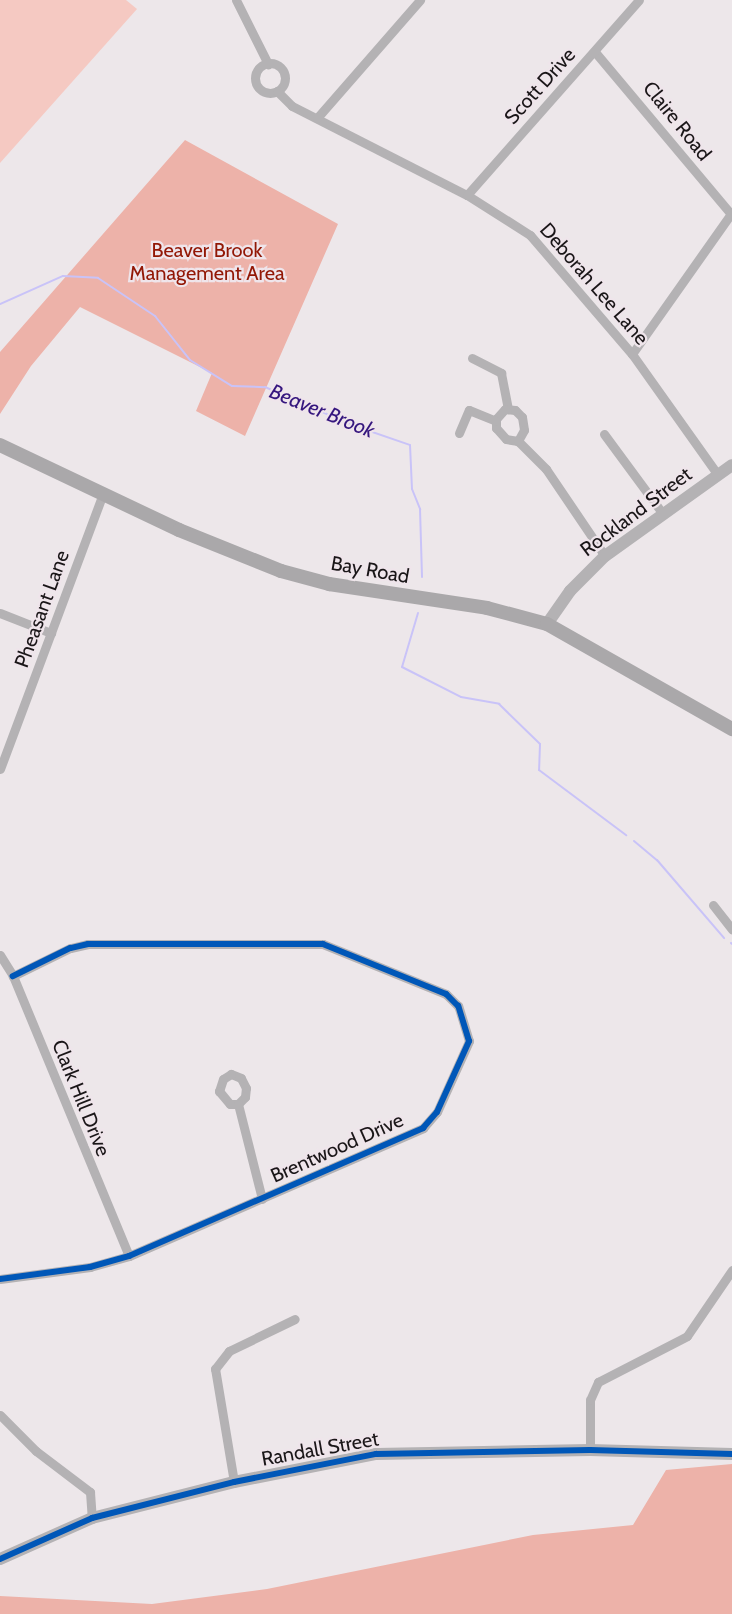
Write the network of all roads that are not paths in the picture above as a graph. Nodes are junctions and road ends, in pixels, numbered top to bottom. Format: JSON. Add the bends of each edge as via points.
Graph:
{"nodes":[{"id":1,"x":236,"y":0,"type":"edge"},
{"id":2,"x":420,"y":0,"type":"edge"},
{"id":3,"x":639,"y":0,"type":"edge"},
{"id":4,"x":595,"y":52,"type":"junction"},
{"id":5,"x":268,"y":64,"type":"junction"},
{"id":6,"x":277,"y":91,"type":"junction"},
{"id":7,"x":317,"y":118,"type":"junction"},
{"id":8,"x":467,"y":195,"type":"junction"},
{"id":9,"x":731,"y":213,"type":"edge"},
{"id":10,"x":632,"y":354,"type":"junction"},
{"id":11,"x":472,"y":358,"type":"dead end"},
{"id":12,"x":508,"y":408,"type":"junction"},
{"id":13,"x":496,"y":422,"type":"junction"},
{"id":14,"x":459,"y":433,"type":"dead end"},
{"id":15,"x":604,"y":434,"type":"dead end"},
{"id":16,"x":518,"y":441,"type":"junction"},
{"id":17,"x":0,"y":445,"type":"edge"},
{"id":18,"x":732,"y":465,"type":"edge"},
{"id":19,"x":718,"y":475,"type":"junction"},
{"id":20,"x":103,"y":494,"type":"junction"},
{"id":21,"x":663,"y":514,"type":"junction"},
{"id":22,"x":604,"y":556,"type":"junction"},
{"id":23,"x":0,"y":613,"type":"edge"},
{"id":24,"x":547,"y":624,"type":"junction"},
{"id":25,"x":51,"y":633,"type":"junction"},
{"id":26,"x":732,"y":729,"type":"edge"},
{"id":27,"x":0,"y":769,"type":"edge"},
{"id":28,"x":713,"y":905,"type":"dead end"},
{"id":29,"x":732,"y":929,"type":"edge"},
{"id":30,"x":0,"y":955,"type":"edge"},
{"id":31,"x":13,"y":976,"type":"junction"},
{"id":32,"x":238,"y":1104,"type":"dead end"},
{"id":33,"x":262,"y":1199,"type":"junction"},
{"id":34,"x":129,"y":1256,"type":"junction"},
{"id":35,"x":732,"y":1270,"type":"edge"},
{"id":36,"x":0,"y":1279,"type":"edge"},
{"id":37,"x":295,"y":1319,"type":"dead end"},
{"id":38,"x":0,"y":1415,"type":"edge"},
{"id":39,"x":590,"y":1449,"type":"junction"},
{"id":40,"x":732,"y":1454,"type":"edge"},
{"id":41,"x":234,"y":1482,"type":"junction"},
{"id":42,"x":92,"y":1518,"type":"junction"},
{"id":43,"x":0,"y":1559,"type":"edge"}],
"edges":[{"from":1,"to":5,"type":"street"},
{"from":2,"to":7,"type":"street"},
{"from":3,"to":4,"type":"street","name":"Scott Drive"},
{"from":4,"to":8,"type":"street","name":"Scott Drive"},
{"from":4,"to":9,"type":"street","name":"Claire Road"},
{"from":5,"to":6,"type":"street","via":[[279,67],[284,75]]},
{"from":5,"to":6,"type":"street","name":"Deborah Lee Lane","via":[[258,69],[256,84],[264,92]]},
{"from":6,"to":7,"type":"street","name":"Deborah Lee Lane","via":[[292,106]]},
{"from":7,"to":8,"type":"street","name":"Deborah Lee Lane"},
{"from":8,"to":10,"type":"street","name":"Deborah Lee Lane","via":[[530,235]]},
{"from":9,"to":10,"type":"street"},
{"from":10,"to":19,"type":"street","name":"Deborah Lee Lane"},
{"from":11,"to":12,"type":"street","via":[[501,373]]},
{"from":12,"to":13,"type":"street","via":[[501,411]]},
{"from":12,"to":16,"type":"street","via":[[518,412],[524,422]]},
{"from":13,"to":14,"type":"street","via":[[468,410]]},
{"from":13,"to":16,"type":"street","via":[[503,437]]},
{"from":15,"to":21,"type":"street"},
{"from":16,"to":22,"type":"street","via":[[546,469]]},
{"from":17,"to":20,"type":"main road","name":"Bay Road"},
{"from":18,"to":19,"type":"street","name":"Rockland Street"},
{"from":19,"to":21,"type":"street","name":"Rockland Street"},
{"from":20,"to":24,"type":"main road","name":"Bay Road","via":[[281,571],[329,584],[487,608]]},
{"from":20,"to":25,"type":"street","name":"Pheasant Lane"},
{"from":21,"to":22,"type":"street","name":"Rockland Street"},
{"from":22,"to":24,"type":"street","name":"Rockland Street","via":[[570,591]]},
{"from":23,"to":25,"type":"street"},
{"from":24,"to":26,"type":"main road","name":"Bay Road"},
{"from":25,"to":27,"type":"street","name":"Pheasant Lane"},
{"from":28,"to":29,"type":"street"},
{"from":30,"to":31,"type":"street","name":"Clark Hill Drive"},
{"from":31,"to":33,"type":"street","name":"Brentwood Drive","via":[[70,948],[88,944],[323,944],[428,986],[458,1006],[469,1041],[465,1057],[437,1113],[423,1128]]},
{"from":31,"to":34,"type":"street","name":"Clark Hill Drive"},
{"from":32,"to":33,"type":"street"},
{"from":33,"to":34,"type":"street","name":"Brentwood Drive"},
{"from":34,"to":36,"type":"street","name":"Brentwood Drive","via":[[90,1267]]},
{"from":35,"to":39,"type":"street","via":[[687,1336],[601,1378],[590,1400]]},
{"from":37,"to":41,"type":"street","via":[[229,1351],[215,1369]]},
{"from":38,"to":42,"type":"street","via":[[36,1451],[90,1492]]},
{"from":39,"to":40,"type":"street","name":"Randall Street"},
{"from":39,"to":41,"type":"street","name":"Randall Street","via":[[376,1454]]},
{"from":41,"to":42,"type":"street","name":"Randall Street"},
{"from":42,"to":43,"type":"street","name":"Randall Street"}]}
